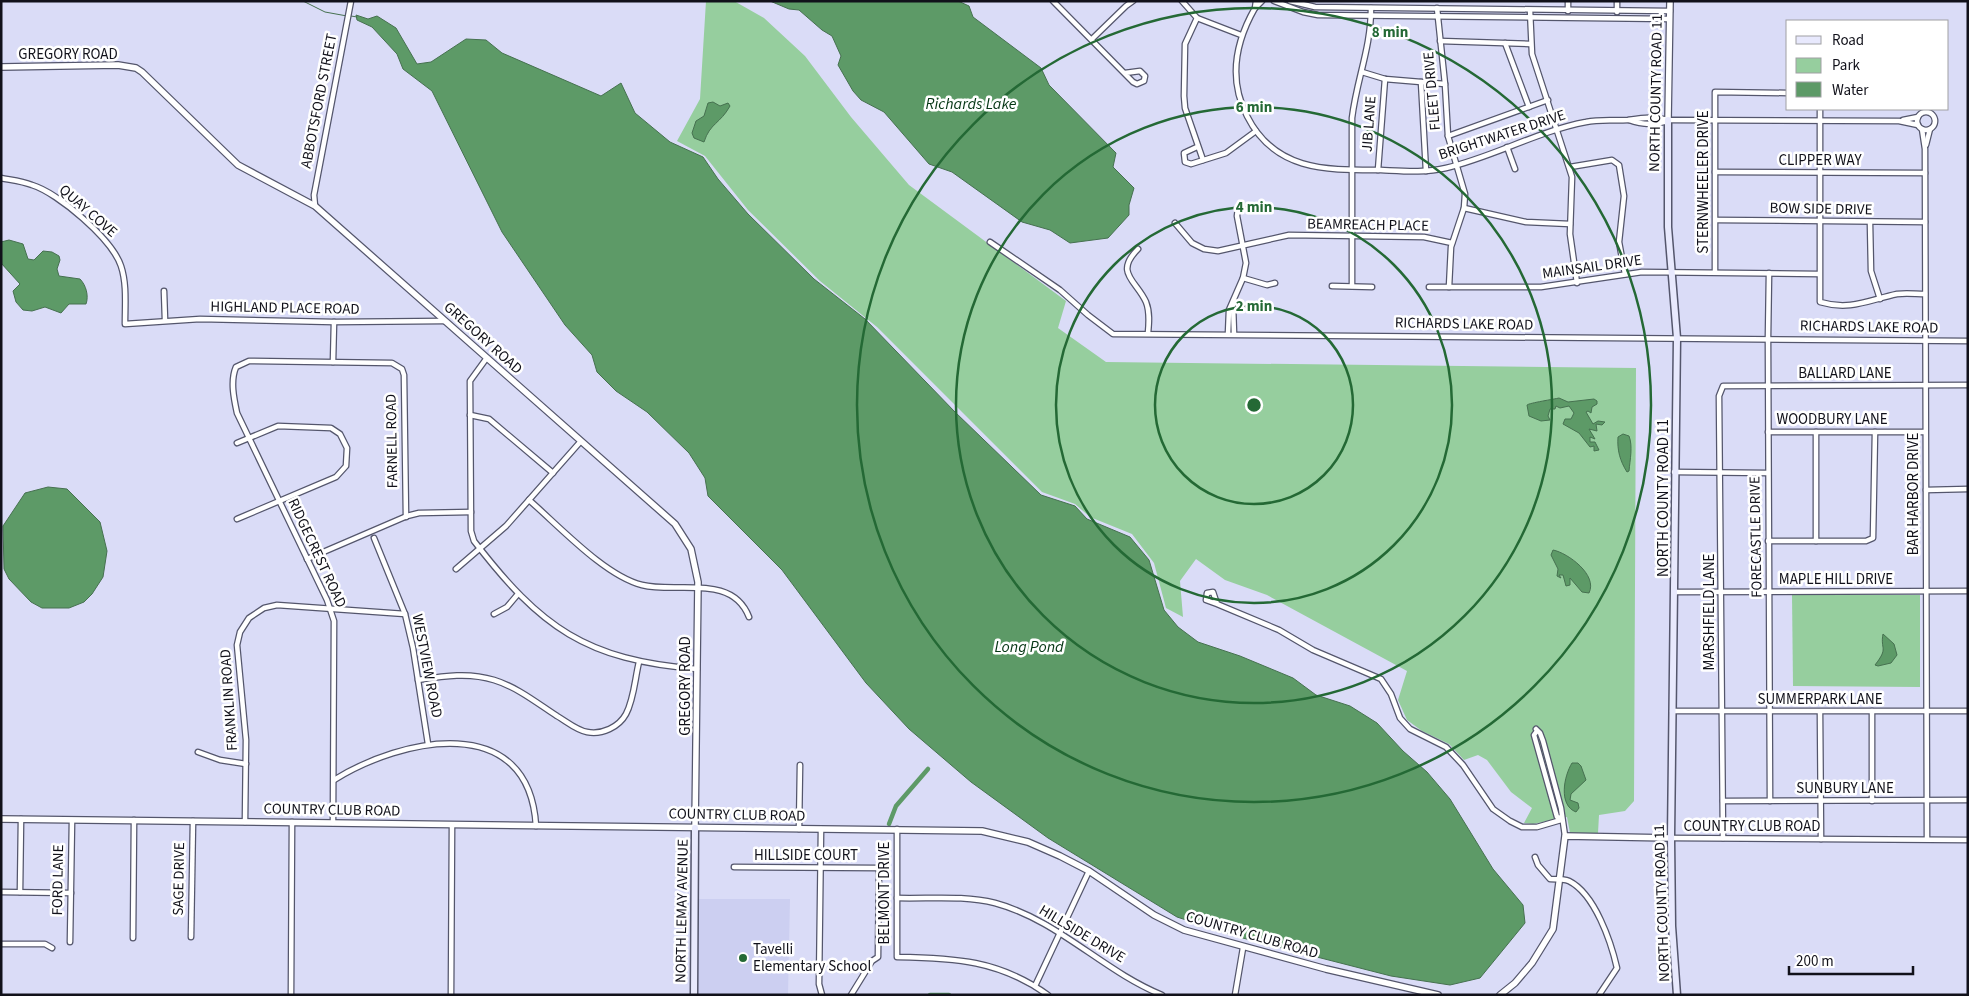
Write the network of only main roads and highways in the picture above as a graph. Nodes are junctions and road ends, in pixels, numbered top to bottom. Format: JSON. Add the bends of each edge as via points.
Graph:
{"nodes":[{"id":1,"x":1668,"y":120,"type":"road end"},
{"id":2,"x":695,"y":828,"type":"road end"},
{"id":3,"x":694,"y":995,"type":"edge"},
{"id":4,"x":1677,"y":995,"type":"edge"}],
"edges":[{"from":1,"to":4,"type":"main road","name":"NORTH COUNTY ROAD 11","via":[[1668,227],[1677,338],[1671,838]]},
{"from":2,"to":3,"type":"main road","name":"NORTH LEMAY AVENUE"}]}
